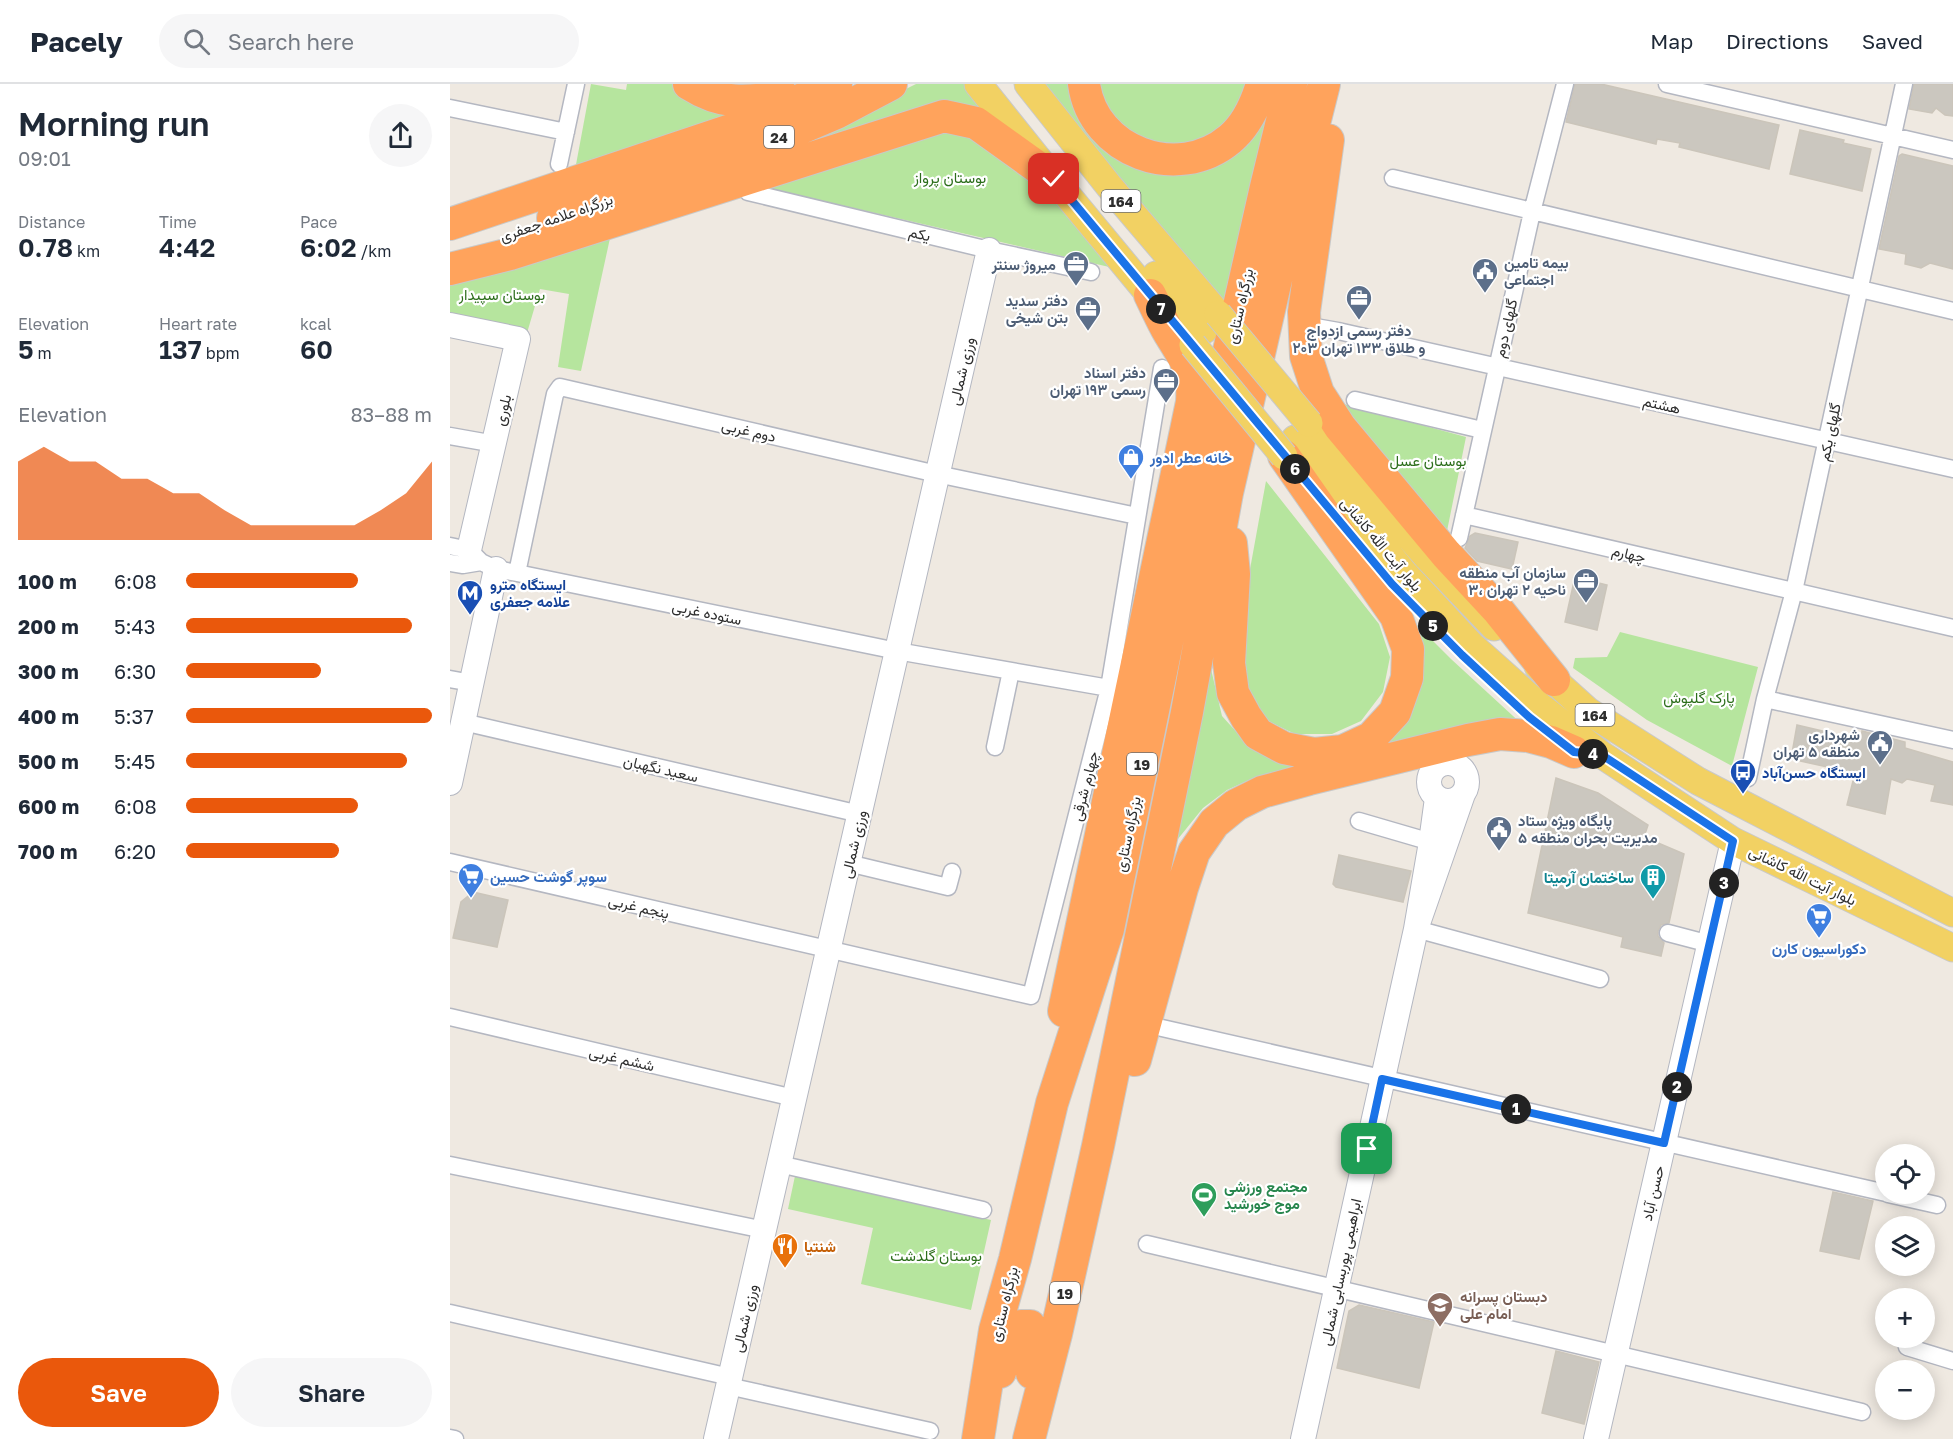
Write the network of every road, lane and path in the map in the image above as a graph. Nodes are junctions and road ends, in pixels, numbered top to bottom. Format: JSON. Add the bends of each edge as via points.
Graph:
{"nodes":[{"id":1,"x":576,"y":84,"type":"edge"},
{"id":2,"x":891,"y":84,"type":"edge"},
{"id":3,"x":978,"y":84,"type":"edge"},
{"id":4,"x":999,"y":84,"type":"edge"},
{"id":5,"x":1028,"y":84,"type":"edge"},
{"id":6,"x":1084,"y":84,"type":"edge"},
{"id":7,"x":1262,"y":84,"type":"edge"},
{"id":8,"x":1291,"y":84,"type":"edge"},
{"id":9,"x":1324,"y":84,"type":"edge"},
{"id":10,"x":1337,"y":84,"type":"edge"},
{"id":11,"x":1565,"y":84,"type":"edge"},
{"id":12,"x":1667,"y":84,"type":"edge"},
{"id":13,"x":1904,"y":84,"type":"edge"},
{"id":14,"x":690,"y":85,"type":"edge"},
{"id":15,"x":832,"y":86,"type":"edge"},
{"id":16,"x":450,"y":108,"type":"edge"},
{"id":17,"x":566,"y":132,"type":"junction"},
{"id":18,"x":1892,"y":135,"type":"junction"},
{"id":19,"x":1953,"y":150,"type":"edge"},
{"id":20,"x":559,"y":164,"type":"dead end"},
{"id":21,"x":660,"y":167,"type":"junction"},
{"id":22,"x":1393,"y":178,"type":"dead end"},
{"id":23,"x":1054,"y":179,"type":"junction"},
{"id":24,"x":748,"y":192,"type":"dead end"},
{"id":25,"x":1532,"y":212,"type":"junction"},
{"id":26,"x":450,"y":224,"type":"edge"},
{"id":27,"x":989,"y":250,"type":"junction"},
{"id":28,"x":450,"y":252,"type":"edge"},
{"id":29,"x":450,"y":269,"type":"edge"},
{"id":30,"x":1091,"y":272,"type":"dead end"},
{"id":31,"x":1860,"y":289,"type":"junction"},
{"id":32,"x":1150,"y":295,"type":"junction"},
{"id":33,"x":1953,"y":311,"type":"edge"},
{"id":34,"x":450,"y":325,"type":"edge"},
{"id":35,"x":1304,"y":325,"type":"junction"},
{"id":36,"x":1205,"y":330,"type":"junction"},
{"id":37,"x":1496,"y":366,"type":"junction"},
{"id":38,"x":1162,"y":368,"type":"dead end"},
{"id":39,"x":1355,"y":400,"type":"dead end"},
{"id":40,"x":1482,"y":430,"type":"junction"},
{"id":41,"x":450,"y":436,"type":"edge"},
{"id":42,"x":1296,"y":439,"type":"junction"},
{"id":43,"x":1827,"y":441,"type":"junction"},
{"id":44,"x":495,"y":444,"type":"junction"},
{"id":45,"x":1953,"y":469,"type":"edge"},
{"id":46,"x":937,"y":474,"type":"junction"},
{"id":47,"x":1227,"y":494,"type":"junction"},
{"id":48,"x":1137,"y":516,"type":"junction"},
{"id":49,"x":1464,"y":516,"type":"junction"},
{"id":50,"x":1459,"y":538,"type":"dead end"},
{"id":51,"x":475,"y":561,"type":"edge"},
{"id":52,"x":1794,"y":591,"type":"junction"},
{"id":53,"x":1953,"y":628,"type":"edge"},
{"id":54,"x":897,"y":651,"type":"junction"},
{"id":55,"x":1011,"y":670,"type":"junction"},
{"id":56,"x":1554,"y":680,"type":"junction"},
{"id":57,"x":461,"y":681,"type":"edge"},
{"id":58,"x":1109,"y":688,"type":"junction"},
{"id":59,"x":1765,"y":699,"type":"junction"},
{"id":60,"x":463,"y":722,"type":"junction"},
{"id":61,"x":1953,"y":740,"type":"edge"},
{"id":62,"x":995,"y":747,"type":"dead end"},
{"id":63,"x":1588,"y":754,"type":"junction"},
{"id":64,"x":1748,"y":778,"type":"dead end"},
{"id":65,"x":450,"y":783,"type":"edge"},
{"id":66,"x":1463,"y":794,"type":"junction"},
{"id":67,"x":1437,"y":798,"type":"junction"},
{"id":68,"x":860,"y":814,"type":"junction"},
{"id":69,"x":1359,"y":821,"type":"dead end"},
{"id":70,"x":1733,"y":841,"type":"junction"},
{"id":71,"x":1431,"y":842,"type":"junction"},
{"id":72,"x":450,"y":862,"type":"edge"},
{"id":73,"x":848,"y":863,"type":"junction"},
{"id":74,"x":952,"y":872,"type":"dead end"},
{"id":75,"x":1953,"y":913,"type":"edge"},
{"id":76,"x":1416,"y":929,"type":"junction"},
{"id":77,"x":1668,"y":933,"type":"dead end"},
{"id":78,"x":1710,"y":944,"type":"junction"},
{"id":79,"x":1953,"y":948,"type":"edge"},
{"id":80,"x":828,"y":950,"type":"junction"},
{"id":81,"x":1600,"y":979,"type":"dead end"},
{"id":82,"x":450,"y":1017,"type":"edge"},
{"id":83,"x":1162,"y":1028,"type":"dead end"},
{"id":84,"x":1382,"y":1079,"type":"junction"},
{"id":85,"x":794,"y":1098,"type":"junction"},
{"id":86,"x":1052,"y":1103,"type":"junction"},
{"id":87,"x":1664,"y":1143,"type":"junction"},
{"id":88,"x":1098,"y":1146,"type":"junction"},
{"id":89,"x":779,"y":1164,"type":"junction"},
{"id":90,"x":450,"y":1165,"type":"edge"},
{"id":91,"x":1875,"y":1191,"type":"edge"},
{"id":92,"x":1932,"y":1204,"type":"edge"},
{"id":93,"x":1937,"y":1205,"type":"dead end"},
{"id":94,"x":983,"y":1210,"type":"dead end"},
{"id":95,"x":764,"y":1230,"type":"junction"},
{"id":96,"x":1147,"y":1244,"type":"dead end"},
{"id":97,"x":1336,"y":1288,"type":"junction"},
{"id":98,"x":450,"y":1313,"type":"edge"},
{"id":99,"x":1910,"y":1348,"type":"edge"},
{"id":100,"x":1616,"y":1354,"type":"junction"},
{"id":101,"x":1953,"y":1361,"type":"edge"},
{"id":102,"x":729,"y":1381,"type":"junction"},
{"id":103,"x":1862,"y":1412,"type":"dead end"},
{"id":104,"x":930,"y":1431,"type":"dead end"},
{"id":105,"x":450,"y":1438,"type":"edge"},
{"id":106,"x":455,"y":1439,"type":"edge"},
{"id":107,"x":716,"y":1439,"type":"edge"},
{"id":108,"x":980,"y":1439,"type":"edge"},
{"id":109,"x":1021,"y":1439,"type":"edge"},
{"id":110,"x":1029,"y":1439,"type":"edge"},
{"id":111,"x":1303,"y":1439,"type":"edge"},
{"id":112,"x":1596,"y":1439,"type":"edge"}],
"edges":[{"from":1,"to":17,"type":"street"},
{"from":2,"to":21,"type":"highway","number":"24","via":[[752,149]]},
{"from":3,"to":23,"type":"main road"},
{"from":4,"to":36,"type":"main road","name":"بلوار آیت الله کاشانی","number":"164","via":[[1088,196]]},
{"from":5,"to":36,"type":"main road","name":"بلوار آیت الله کاشانی","number":"164","via":[[1109,186]]},
{"from":6,"to":7,"type":"highway","via":[[1088,104],[1097,120],[1121,145],[1161,159],[1180,159],[1199,156],[1229,140],[1242,127]]},
{"from":8,"to":86,"type":"highway","name":"بزرگراه ستاری","number":"19","via":[[1209,439],[1108,929]]},
{"from":9,"to":47,"type":"highway","name":"بزرگراه ستاری","number":"19"},
{"from":10,"to":35,"type":"highway"},
{"from":11,"to":25,"type":"street","name":"گلهای دوم"},
{"from":12,"to":18,"type":"street"},
{"from":13,"to":18,"type":"street","name":"گلهای یکم"},
{"from":14,"to":15,"type":"highway","via":[[714,97],[750,102]]},
{"from":15,"to":21,"type":"highway","number":"24"},
{"from":16,"to":17,"type":"street"},
{"from":17,"to":20,"type":"street"},
{"from":18,"to":19,"type":"street"},
{"from":18,"to":31,"type":"street","name":"گلهای یکم"},
{"from":21,"to":26,"type":"highway","name":"بزرگراه علامه جعفری","number":"24"},
{"from":21,"to":28,"type":"highway","name":"بزرگراه علامه جعفری","number":"24","via":[[505,235]]},
{"from":22,"to":25,"type":"street"},
{"from":23,"to":29,"type":"highway","via":[[976,123],[944,116],[510,254]]},
{"from":23,"to":32,"type":"main road"},
{"from":24,"to":27,"type":"street","name":"یکم"},
{"from":25,"to":31,"type":"street"},
{"from":25,"to":37,"type":"street","name":"گلهای دوم"},
{"from":27,"to":30,"type":"street","name":"یکم"},
{"from":27,"to":46,"type":"street","name":"ورزی شمالی"},
{"from":31,"to":33,"type":"street"},
{"from":31,"to":43,"type":"street","name":"گلهای یکم"},
{"from":32,"to":36,"type":"main road"},
{"from":32,"to":86,"type":"highway","via":[[1188,362],[1192,402],[1067,992]]},
{"from":34,"to":44,"type":"street","name":"بلوری","via":[[518,339]]},
{"from":35,"to":37,"type":"street","name":"هشتم"},
{"from":35,"to":56,"type":"highway","via":[[1306,356],[1318,393],[1340,427]]},
{"from":36,"to":42,"type":"main road","bridge":true},
{"from":36,"to":42,"type":"main road","name":"بلوار آیت الله کاشانی","number":"164","bridge":true},
{"from":37,"to":40,"type":"street","name":"گلهای دوم"},
{"from":37,"to":43,"type":"street","name":"هشتم"},
{"from":38,"to":48,"type":"street","name":"چهارم شرقی"},
{"from":39,"to":40,"type":"street"},
{"from":40,"to":49,"type":"street","name":"گلهای دوم"},
{"from":41,"to":44,"type":"street"},
{"from":42,"to":47,"type":"highway","via":[[1396,616],[1408,649],[1407,678],[1395,712],[1371,738],[1343,752],[1314,754],[1284,748],[1258,734],[1246,717],[1233,693],[1229,663],[1234,574]]},
{"from":42,"to":56,"type":"main road","name":"بلوار آیت الله کاشانی","number":"164","via":[[1428,558],[1483,617]]},
{"from":42,"to":63,"type":"main road","name":"بلوار آیت الله کاشانی","via":[[1392,584],[1529,717]]},
{"from":43,"to":45,"type":"street","name":"هشتم"},
{"from":43,"to":52,"type":"street","name":"گلهای یکم"},
{"from":44,"to":51,"type":"street","name":"بلوری"},
{"from":46,"to":48,"type":"street","name":"دوم غربی"},
{"from":46,"to":51,"type":"street","name":"دوم غربی","via":[[560,387]]},
{"from":46,"to":54,"type":"street","name":"ورزی شمالی"},
{"from":47,"to":88,"type":"highway","name":"بزرگراه ستاری","number":"19","via":[[1187,712]]},
{"from":48,"to":58,"type":"street","name":"چهارم شرقی"},
{"from":49,"to":50,"type":"street","name":"گلهای دوم"},
{"from":49,"to":52,"type":"street","name":"چهارم"},
{"from":51,"to":54,"type":"street","name":"ستوده غربی"},
{"from":51,"to":57,"type":"street","name":"بلوری"},
{"from":52,"to":53,"type":"street","name":"چهارم"},
{"from":52,"to":59,"type":"street","name":"گلهای یکم"},
{"from":54,"to":55,"type":"street","name":"ستوده غربی"},
{"from":54,"to":68,"type":"street","name":"ورزی شمالی"},
{"from":55,"to":58,"type":"street","name":"ستوده غربی"},
{"from":55,"to":62,"type":"street"},
{"from":56,"to":75,"type":"main road","name":"بلوار آیت الله کاشانی","number":"164","via":[[1588,711],[1698,781]]},
{"from":57,"to":60,"type":"street","name":"بلوری"},
{"from":58,"to":80,"type":"street","name":"چهارم شرقی","via":[[1031,996]]},
{"from":59,"to":61,"type":"street"},
{"from":59,"to":64,"type":"street","name":"گلهای یکم"},
{"from":60,"to":65,"type":"street","name":"بلوری"},
{"from":60,"to":68,"type":"street","name":"سعید نگهبان"},
{"from":63,"to":70,"type":"main road","name":"بلوار آیت الله کاشانی"},
{"from":63,"to":88,"type":"highway","via":[[1528,736],[1500,734],[1262,792],[1236,805],[1214,823],[1194,852],[1123,1103]]},
{"from":66,"to":67,"type":"street","via":[[1448,801]]},
{"from":66,"to":67,"type":"street","via":[[1467,783],[1464,771],[1449,762],[1437,766],[1430,776],[1430,788]]},
{"from":66,"to":76,"type":"street","name":"ابراهیمی پوربسابی شمالی"},
{"from":67,"to":71,"type":"street","name":"ابراهیمی پوربسابی شمالی"},
{"from":68,"to":73,"type":"street","name":"ورزی شمالی"},
{"from":69,"to":71,"type":"street"},
{"from":70,"to":78,"type":"street","name":"حسن آباد"},
{"from":70,"to":79,"type":"main road","name":"بلوار آیت الله کاشانی"},
{"from":71,"to":76,"type":"street","name":"ابراهیمی پوربسابی شمالی"},
{"from":72,"to":80,"type":"street","name":"پنجم غربی"},
{"from":73,"to":74,"type":"street","via":[[948,887]]},
{"from":73,"to":80,"type":"street","name":"ورزی شمالی"},
{"from":76,"to":81,"type":"street"},
{"from":76,"to":84,"type":"street","name":"ابراهیمی پوربسابی شمالی"},
{"from":77,"to":78,"type":"street"},
{"from":78,"to":87,"type":"street","name":"حسن آباد"},
{"from":80,"to":85,"type":"street","name":"ورزی شمالی"},
{"from":82,"to":85,"type":"street","name":"ششم غربی"},
{"from":83,"to":84,"type":"street"},
{"from":84,"to":87,"type":"street"},
{"from":84,"to":97,"type":"street","name":"ابراهیمی پوربسابی شمالی"},
{"from":85,"to":89,"type":"street","name":"ورزی شمالی"},
{"from":86,"to":108,"type":"highway","name":"بزرگراه ستاری","number":"19","via":[[995,1330]]},
{"from":87,"to":91,"type":"street"},
{"from":87,"to":100,"type":"street","name":"حسن آباد"},
{"from":88,"to":110,"type":"highway","name":"بزرگراه ستاری","number":"19"},
{"from":89,"to":94,"type":"street"},
{"from":89,"to":95,"type":"street","name":"ورزی شمالی"},
{"from":90,"to":95,"type":"street"},
{"from":92,"to":93,"type":"street"},
{"from":95,"to":102,"type":"street","name":"ورزی شمالی"},
{"from":96,"to":97,"type":"street"},
{"from":97,"to":100,"type":"street"},
{"from":97,"to":111,"type":"street","name":"ابراهیمی پوربسابی شمالی"},
{"from":98,"to":102,"type":"street"},
{"from":99,"to":101,"type":"street"},
{"from":100,"to":103,"type":"street"},
{"from":100,"to":112,"type":"street","name":"حسن آباد"},
{"from":102,"to":104,"type":"street"},
{"from":102,"to":107,"type":"street","name":"ورزی شمالی"},
{"from":105,"to":106,"type":"street"},
{"from":108,"to":109,"type":"highway","via":[[992,1408],[1006,1348],[1021,1326],[1030,1326],[1037,1339],[1037,1354],[1021,1416]]}]}
